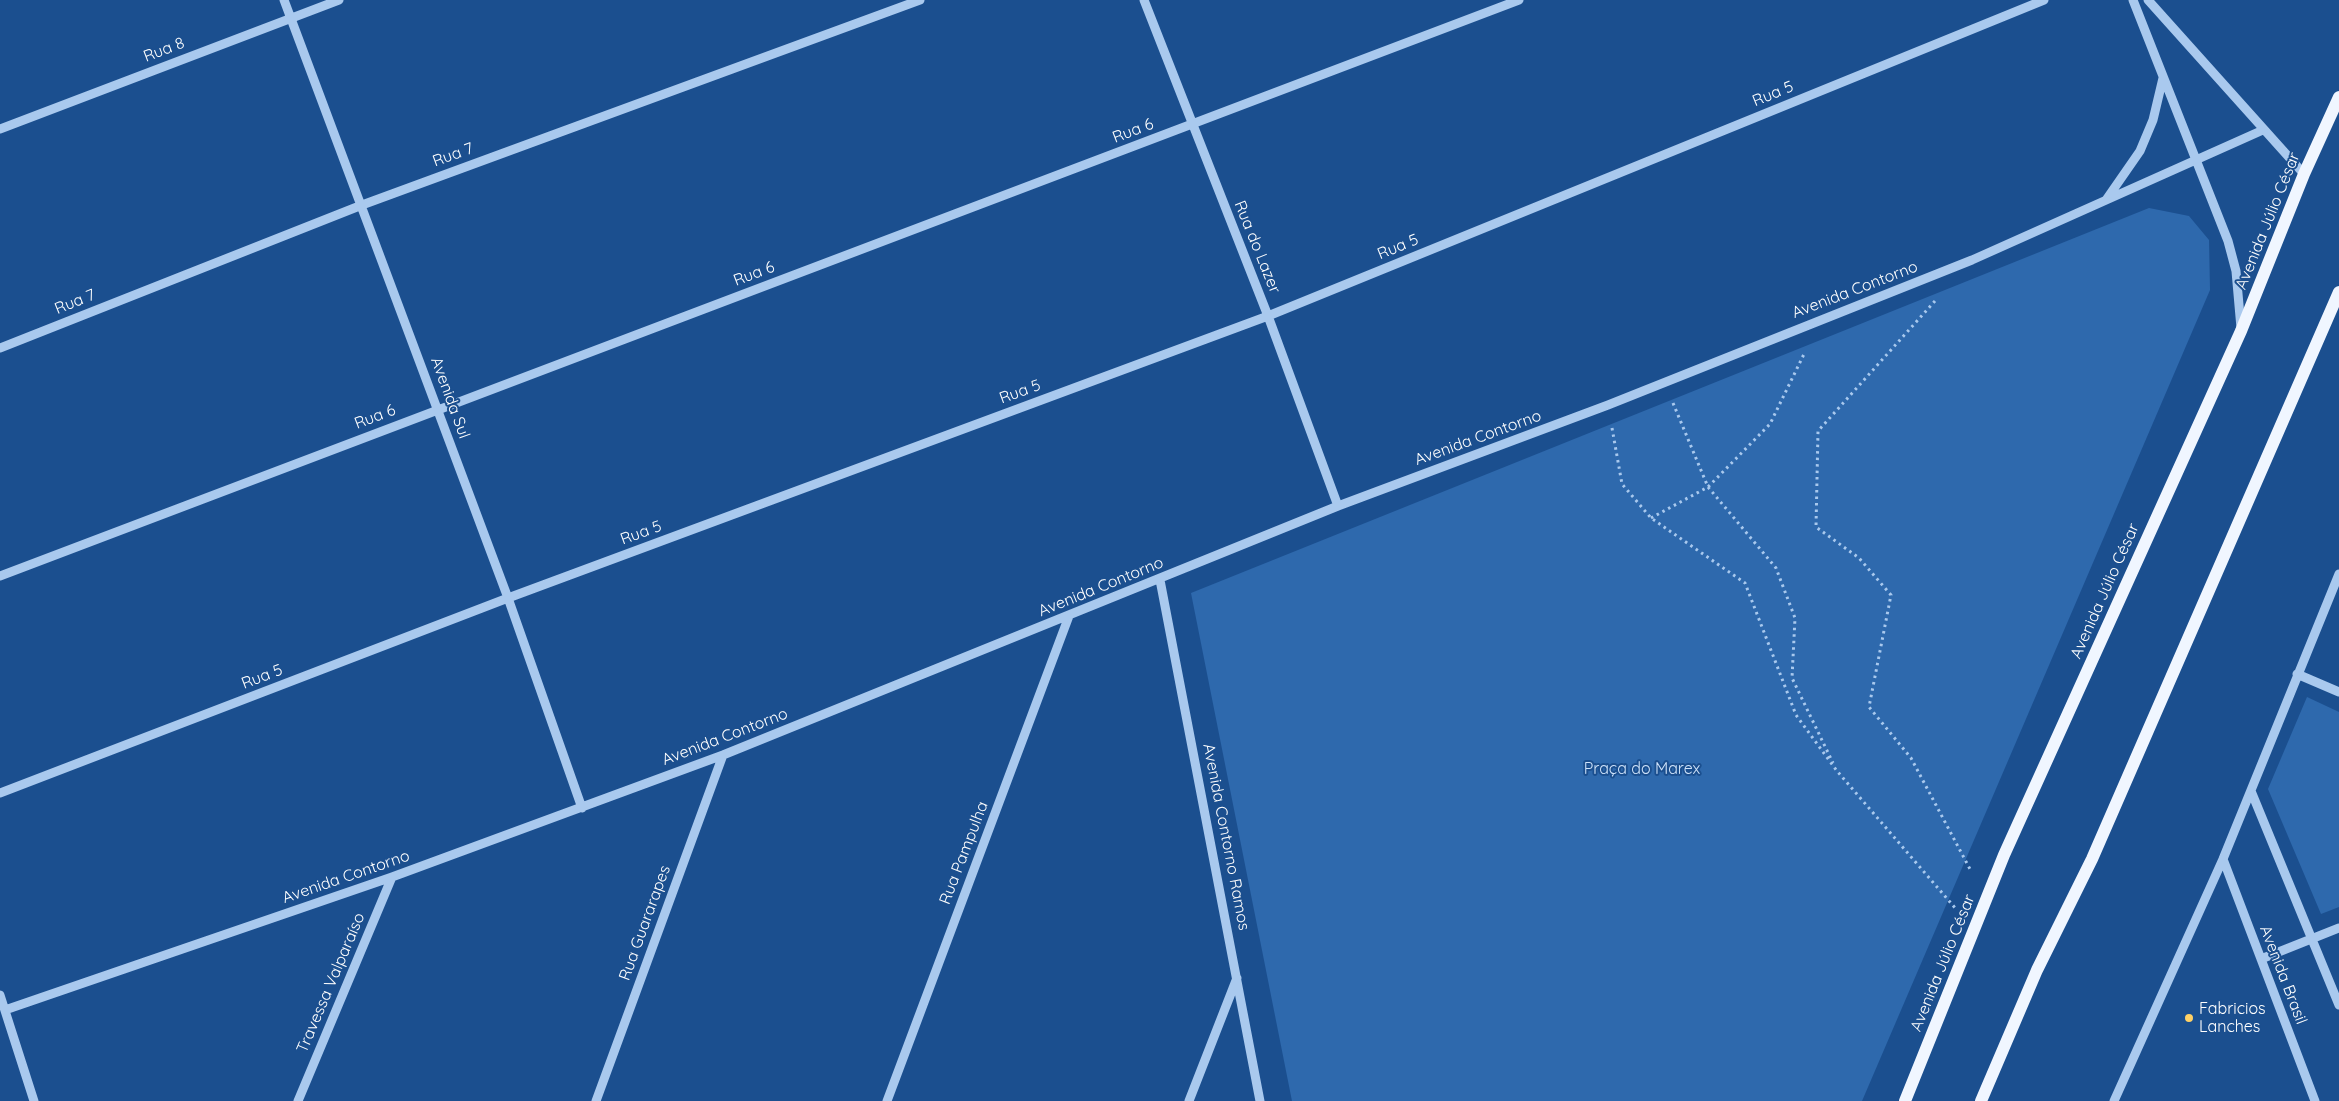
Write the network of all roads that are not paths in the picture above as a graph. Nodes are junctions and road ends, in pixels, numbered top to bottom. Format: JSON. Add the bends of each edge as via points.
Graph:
{"nodes":[{"id":1,"x":284,"y":0,"type":"edge"},
{"id":2,"x":339,"y":0,"type":"edge"},
{"id":3,"x":920,"y":0,"type":"edge"},
{"id":4,"x":1144,"y":0,"type":"edge"},
{"id":5,"x":1519,"y":0,"type":"edge"},
{"id":6,"x":2044,"y":0,"type":"edge"},
{"id":7,"x":2133,"y":0,"type":"edge"},
{"id":8,"x":2148,"y":0,"type":"edge"},
{"id":9,"x":291,"y":17,"type":"junction"},
{"id":10,"x":2164,"y":77,"type":"junction"},
{"id":11,"x":2339,"y":97,"type":"edge"},
{"id":12,"x":1193,"y":124,"type":"junction"},
{"id":13,"x":0,"y":129,"type":"edge"},
{"id":14,"x":2264,"y":130,"type":"junction"},
{"id":15,"x":2196,"y":160,"type":"junction"},
{"id":16,"x":2304,"y":174,"type":"junction"},
{"id":17,"x":2105,"y":201,"type":"junction"},
{"id":18,"x":362,"y":205,"type":"junction"},
{"id":19,"x":2339,"y":292,"type":"edge"},
{"id":20,"x":1268,"y":316,"type":"junction"},
{"id":21,"x":2241,"y":331,"type":"junction"},
{"id":22,"x":0,"y":348,"type":"edge"},
{"id":23,"x":438,"y":409,"type":"junction"},
{"id":24,"x":1338,"y":506,"type":"junction"},
{"id":25,"x":2339,"y":574,"type":"edge"},
{"id":26,"x":0,"y":576,"type":"edge"},
{"id":27,"x":1160,"y":580,"type":"junction"},
{"id":28,"x":508,"y":598,"type":"junction"},
{"id":29,"x":1069,"y":616,"type":"junction"},
{"id":30,"x":2297,"y":674,"type":"junction"},
{"id":31,"x":2339,"y":692,"type":"edge"},
{"id":32,"x":723,"y":755,"type":"junction"},
{"id":33,"x":2251,"y":791,"type":"junction"},
{"id":34,"x":0,"y":793,"type":"edge"},
{"id":35,"x":582,"y":808,"type":"junction"},
{"id":36,"x":2223,"y":859,"type":"junction"},
{"id":37,"x":392,"y":878,"type":"junction"},
{"id":38,"x":2339,"y":928,"type":"edge"},
{"id":39,"x":2312,"y":938,"type":"junction"},
{"id":40,"x":2261,"y":959,"type":"junction"},
{"id":41,"x":1238,"y":978,"type":"junction"},
{"id":42,"x":0,"y":995,"type":"edge"},
{"id":43,"x":2339,"y":1005,"type":"edge"},
{"id":44,"x":5,"y":1010,"type":"junction"},
{"id":45,"x":34,"y":1100,"type":"edge"},
{"id":46,"x":298,"y":1101,"type":"edge"},
{"id":47,"x":596,"y":1101,"type":"edge"},
{"id":48,"x":887,"y":1101,"type":"edge"},
{"id":49,"x":1189,"y":1101,"type":"edge"},
{"id":50,"x":1260,"y":1101,"type":"edge"},
{"id":51,"x":1905,"y":1101,"type":"edge"},
{"id":52,"x":1980,"y":1101,"type":"edge"},
{"id":53,"x":2114,"y":1101,"type":"edge"},
{"id":54,"x":2315,"y":1101,"type":"edge"}],
"edges":[{"from":1,"to":9,"type":"street","name":"Avenida Sul"},
{"from":2,"to":9,"type":"street","name":"Rua 8"},
{"from":3,"to":18,"type":"street","name":"Rua 7"},
{"from":4,"to":12,"type":"street","name":"Rua do Lazer"},
{"from":5,"to":12,"type":"street","name":"Rua 6"},
{"from":6,"to":20,"type":"street","name":"Rua 5"},
{"from":7,"to":10,"type":"street"},
{"from":8,"to":14,"type":"street"},
{"from":9,"to":13,"type":"street","name":"Rua 8"},
{"from":9,"to":18,"type":"street","name":"Avenida Sul"},
{"from":10,"to":15,"type":"street"},
{"from":10,"to":17,"type":"street","via":[[2153,120],[2140,151]]},
{"from":11,"to":16,"type":"main road","name":"Avenida Júlio César"},
{"from":12,"to":20,"type":"street","name":"Rua do Lazer"},
{"from":12,"to":23,"type":"street","name":"Rua 6"},
{"from":14,"to":15,"type":"street","name":"Avenida Contorno"},
{"from":14,"to":16,"type":"street"},
{"from":15,"to":17,"type":"street","name":"Avenida Contorno"},
{"from":15,"to":21,"type":"street","via":[[2228,240],[2236,271]]},
{"from":16,"to":21,"type":"main road","name":"Avenida Júlio César"},
{"from":17,"to":24,"type":"street","name":"Avenida Contorno","via":[[1972,260],[1608,405]]},
{"from":18,"to":22,"type":"street","name":"Rua 7"},
{"from":18,"to":23,"type":"street","name":"Avenida Sul"},
{"from":19,"to":52,"type":"main road","via":[[2092,859],[2037,970]]},
{"from":20,"to":24,"type":"street","name":"Rua do Lazer"},
{"from":20,"to":28,"type":"street","name":"Rua 5"},
{"from":21,"to":51,"type":"main road","name":"Avenida Júlio César","via":[[2004,855]]},
{"from":23,"to":26,"type":"street","name":"Rua 6"},
{"from":23,"to":28,"type":"street","name":"Avenida Sul"},
{"from":24,"to":27,"type":"street","name":"Avenida Contorno"},
{"from":25,"to":30,"type":"street"},
{"from":27,"to":29,"type":"street","name":"Avenida Contorno"},
{"from":27,"to":41,"type":"street","name":"Avenida Contorno Ramos"},
{"from":28,"to":34,"type":"street","name":"Rua 5"},
{"from":28,"to":35,"type":"street","name":"Avenida Sul"},
{"from":29,"to":32,"type":"street","name":"Avenida Contorno"},
{"from":29,"to":48,"type":"street","name":"Rua Pampulha"},
{"from":30,"to":31,"type":"street"},
{"from":30,"to":33,"type":"street"},
{"from":32,"to":35,"type":"street","name":"Avenida Contorno"},
{"from":32,"to":47,"type":"street","name":"Rua Guararapes"},
{"from":33,"to":36,"type":"street"},
{"from":33,"to":39,"type":"street"},
{"from":35,"to":37,"type":"street","name":"Avenida Contorno"},
{"from":36,"to":40,"type":"street","name":"Avenida Brasil"},
{"from":36,"to":53,"type":"street"},
{"from":37,"to":44,"type":"street","name":"Avenida Contorno"},
{"from":37,"to":46,"type":"street","name":"Travessa Valparaíso"},
{"from":38,"to":39,"type":"street"},
{"from":39,"to":40,"type":"street"},
{"from":39,"to":43,"type":"street"},
{"from":40,"to":54,"type":"street","name":"Avenida Brasil"},
{"from":41,"to":49,"type":"street"},
{"from":41,"to":50,"type":"street","name":"Avenida Contorno Ramos"},
{"from":42,"to":44,"type":"street"},
{"from":44,"to":45,"type":"street"}]}
